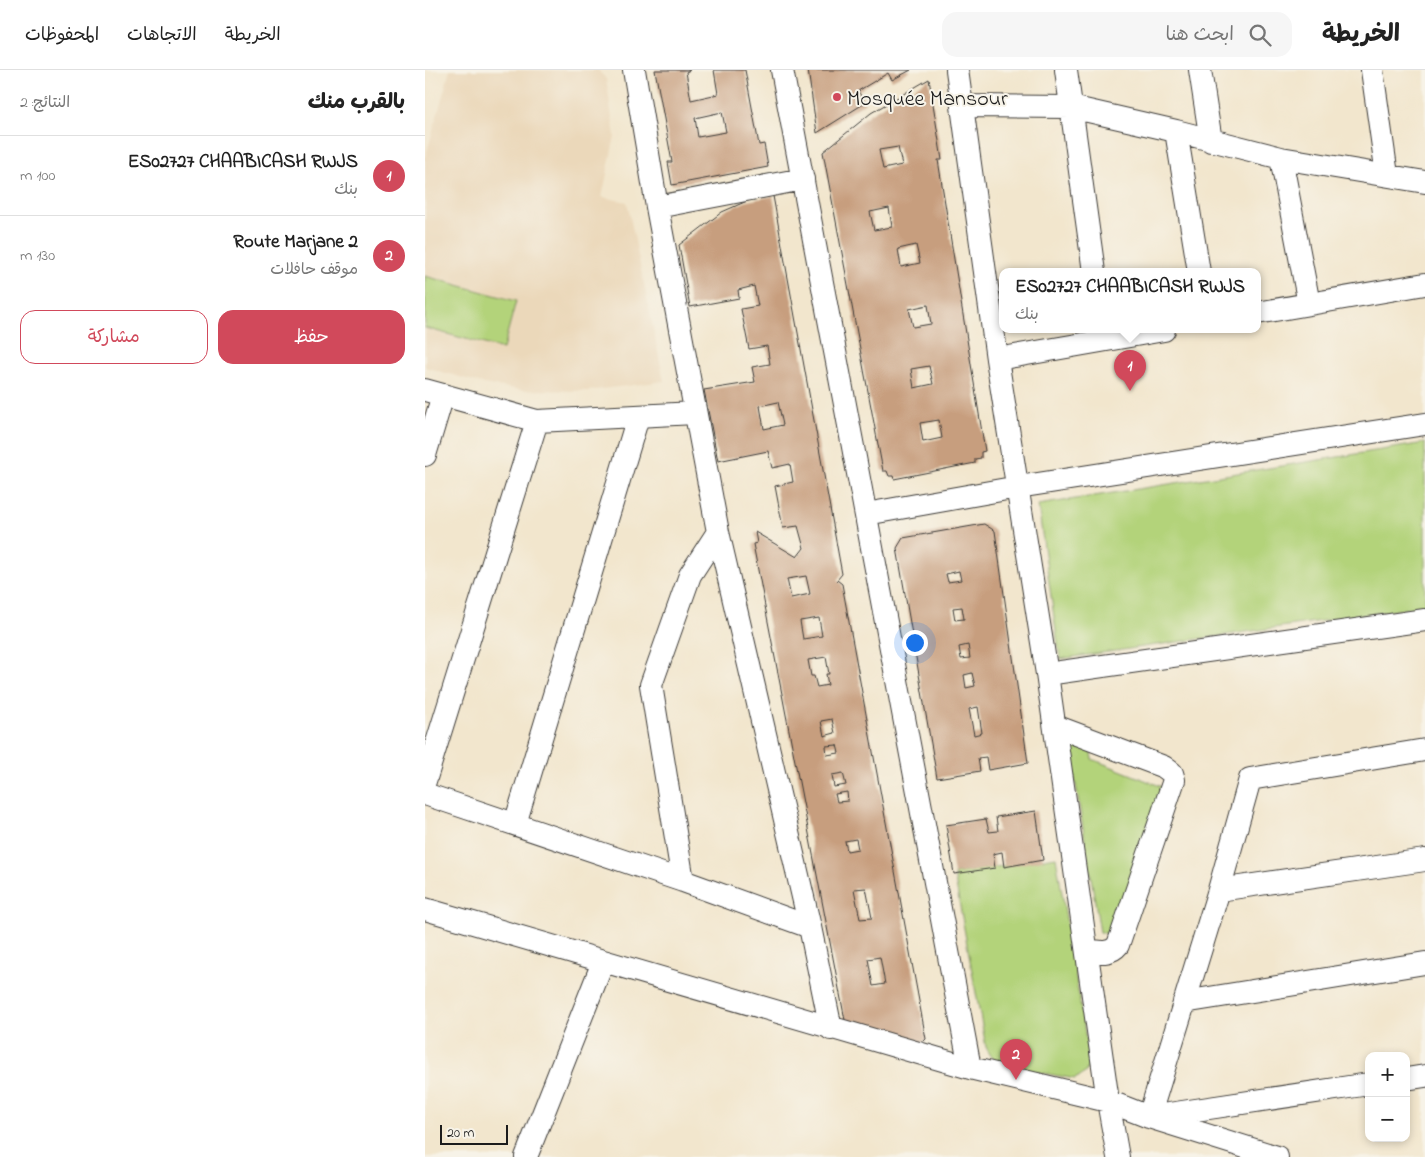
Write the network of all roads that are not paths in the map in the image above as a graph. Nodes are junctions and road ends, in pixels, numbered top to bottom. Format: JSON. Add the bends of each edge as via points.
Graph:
{"nodes":[{"id":1,"x":634,"y":70,"type":"edge"},
{"id":2,"x":782,"y":70,"type":"edge"},
{"id":3,"x":957,"y":70,"type":"edge"},
{"id":4,"x":1066,"y":70,"type":"edge"},
{"id":5,"x":1200,"y":70,"type":"edge"},
{"id":6,"x":1372,"y":70,"type":"edge"},
{"id":7,"x":963,"y":106,"type":"junction"},
{"id":8,"x":1071,"y":107,"type":"junction"},
{"id":9,"x":1176,"y":131,"type":"junction"},
{"id":10,"x":1211,"y":141,"type":"junction"},
{"id":11,"x":1281,"y":158,"type":"junction"},
{"id":12,"x":1387,"y":175,"type":"junction"},
{"id":13,"x":803,"y":179,"type":"junction"},
{"id":14,"x":1425,"y":182,"type":"edge"},
{"id":15,"x":657,"y":207,"type":"junction"},
{"id":16,"x":1093,"y":268,"type":"edge"},
{"id":17,"x":1198,"y":268,"type":"edge"},
{"id":18,"x":1425,"y":284,"type":"edge"},
{"id":19,"x":1309,"y":304,"type":"junction"},
{"id":20,"x":1261,"y":312,"type":"edge"},
{"id":21,"x":1128,"y":333,"type":"edge"},
{"id":22,"x":1103,"y":335,"type":"edge"},
{"id":23,"x":997,"y":359,"type":"junction"},
{"id":24,"x":434,"y":392,"type":"edge"},
{"id":25,"x":695,"y":413,"type":"junction"},
{"id":26,"x":638,"y":416,"type":"junction"},
{"id":27,"x":537,"y":421,"type":"junction"},
{"id":28,"x":1425,"y":424,"type":"edge"},
{"id":29,"x":425,"y":455,"type":"edge"},
{"id":30,"x":1018,"y":488,"type":"junction"},
{"id":31,"x":865,"y":514,"type":"junction"},
{"id":32,"x":718,"y":532,"type":"junction"},
{"id":33,"x":1425,"y":620,"type":"edge"},
{"id":34,"x":1047,"y":674,"type":"junction"},
{"id":35,"x":1055,"y":726,"type":"junction"},
{"id":36,"x":1425,"y":750,"type":"edge"},
{"id":37,"x":425,"y":781,"type":"edge"},
{"id":38,"x":425,"y":794,"type":"edge"},
{"id":39,"x":515,"y":824,"type":"junction"},
{"id":40,"x":1425,"y":860,"type":"edge"},
{"id":41,"x":683,"y":881,"type":"junction"},
{"id":42,"x":1219,"y":890,"type":"junction"},
{"id":43,"x":425,"y":909,"type":"edge"},
{"id":44,"x":810,"y":927,"type":"junction"},
{"id":45,"x":1087,"y":950,"type":"junction"},
{"id":46,"x":603,"y":962,"type":"junction"},
{"id":47,"x":1425,"y":964,"type":"edge"},
{"id":48,"x":1184,"y":1002,"type":"junction"},
{"id":49,"x":831,"y":1029,"type":"junction"},
{"id":50,"x":970,"y":1068,"type":"junction"},
{"id":51,"x":1425,"y":1076,"type":"edge"},
{"id":52,"x":1410,"y":1078,"type":"edge"},
{"id":53,"x":1365,"y":1085,"type":"edge"},
{"id":54,"x":1108,"y":1101,"type":"junction"},
{"id":55,"x":1149,"y":1117,"type":"junction"},
{"id":56,"x":526,"y":1157,"type":"edge"},
{"id":57,"x":1118,"y":1157,"type":"edge"},
{"id":58,"x":1277,"y":1157,"type":"edge"}],
"edges":[{"from":1,"to":15,"type":"street"},
{"from":2,"to":13,"type":"street"},
{"from":3,"to":7,"type":"street"},
{"from":4,"to":8,"type":"street"},
{"from":5,"to":10,"type":"street"},
{"from":6,"to":12,"type":"street"},
{"from":7,"to":8,"type":"street"},
{"from":7,"to":23,"type":"street"},
{"from":8,"to":9,"type":"street"},
{"from":8,"to":16,"type":"street"},
{"from":9,"to":10,"type":"street"},
{"from":9,"to":17,"type":"street"},
{"from":10,"to":11,"type":"street"},
{"from":11,"to":12,"type":"street"},
{"from":11,"to":19,"type":"street"},
{"from":12,"to":14,"type":"street"},
{"from":13,"to":15,"type":"street"},
{"from":13,"to":31,"type":"street"},
{"from":15,"to":25,"type":"street"},
{"from":18,"to":19,"type":"street"},
{"from":19,"to":20,"type":"street"},
{"from":21,"to":22,"type":"street"},
{"from":22,"to":23,"type":"street"},
{"from":23,"to":30,"type":"street"},
{"from":24,"to":27,"type":"street"},
{"from":24,"to":29,"type":"street"},
{"from":25,"to":26,"type":"street"},
{"from":25,"to":32,"type":"street"},
{"from":26,"to":27,"type":"street"},
{"from":26,"to":39,"type":"street"},
{"from":27,"to":37,"type":"street"},
{"from":28,"to":30,"type":"street"},
{"from":30,"to":31,"type":"street"},
{"from":30,"to":34,"type":"street"},
{"from":31,"to":50,"type":"street"},
{"from":32,"to":41,"type":"street","via":[[690,575],[651,686]]},
{"from":32,"to":44,"type":"street"},
{"from":33,"to":34,"type":"street"},
{"from":34,"to":35,"type":"street"},
{"from":35,"to":45,"type":"street"},
{"from":35,"to":45,"type":"street","via":[[1164,767],[1172,773],[1173,780],[1118,945],[1114,950],[1105,952]]},
{"from":36,"to":42,"type":"street","via":[[1250,779]]},
{"from":38,"to":39,"type":"street"},
{"from":39,"to":41,"type":"street"},
{"from":40,"to":42,"type":"street"},
{"from":41,"to":44,"type":"street"},
{"from":42,"to":48,"type":"street"},
{"from":43,"to":46,"type":"street"},
{"from":44,"to":49,"type":"street"},
{"from":45,"to":54,"type":"street"},
{"from":46,"to":49,"type":"street"},
{"from":46,"to":56,"type":"street"},
{"from":47,"to":48,"type":"street"},
{"from":48,"to":55,"type":"street"},
{"from":49,"to":50,"type":"street"},
{"from":50,"to":54,"type":"street"},
{"from":51,"to":52,"type":"street"},
{"from":53,"to":55,"type":"street"},
{"from":54,"to":55,"type":"street"},
{"from":54,"to":57,"type":"street"},
{"from":55,"to":58,"type":"street"}]}
